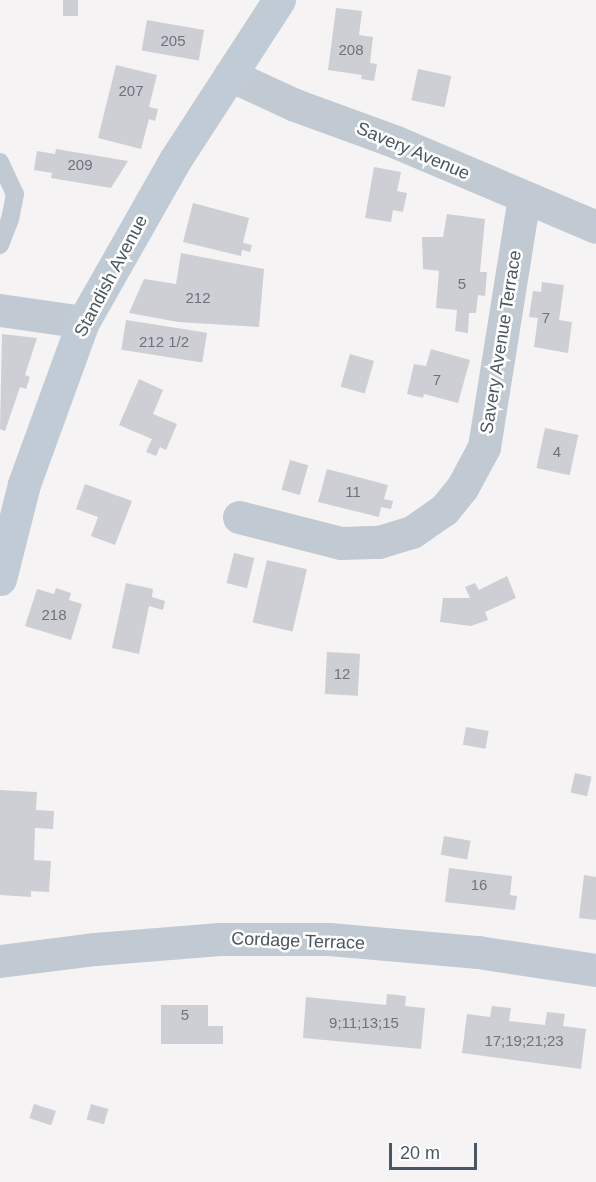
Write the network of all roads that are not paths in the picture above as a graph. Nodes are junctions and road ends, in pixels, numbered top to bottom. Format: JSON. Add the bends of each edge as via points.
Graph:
{"nodes":[{"id":1,"x":279,"y":0,"type":"edge"},
{"id":2,"x":230,"y":75,"type":"junction"},
{"id":3,"x":0,"y":162,"type":"edge"},
{"id":4,"x":524,"y":198,"type":"junction"},
{"id":5,"x":596,"y":227,"type":"edge"},
{"id":6,"x":0,"y":244,"type":"edge"},
{"id":7,"x":0,"y":309,"type":"edge"},
{"id":8,"x":83,"y":322,"type":"junction"},
{"id":9,"x":239,"y":518,"type":"dead end"},
{"id":10,"x":0,"y":579,"type":"edge"},
{"id":11,"x":0,"y":961,"type":"edge"},
{"id":12,"x":596,"y":970,"type":"edge"}],
"edges":[{"from":1,"to":2,"type":"street","name":"Standish Avenue"},
{"from":2,"to":4,"type":"street","name":"Savery Avenue"},
{"from":2,"to":8,"type":"street","name":"Standish Avenue","via":[[175,160]]},
{"from":3,"to":6,"type":"lane","via":[[15,194]]},
{"from":4,"to":5,"type":"street","name":"Savery Avenue"},
{"from":4,"to":9,"type":"street","name":"Savery Avenue Terrace","via":[[484,447],[462,488],[444,510],[412,531],[379,542],[341,543]]},
{"from":7,"to":8,"type":"street"},
{"from":8,"to":10,"type":"street","name":"Standish Avenue","via":[[24,484]]},
{"from":11,"to":12,"type":"street","name":"Cordage Terrace","via":[[220,939],[329,939],[478,952]]}]}
